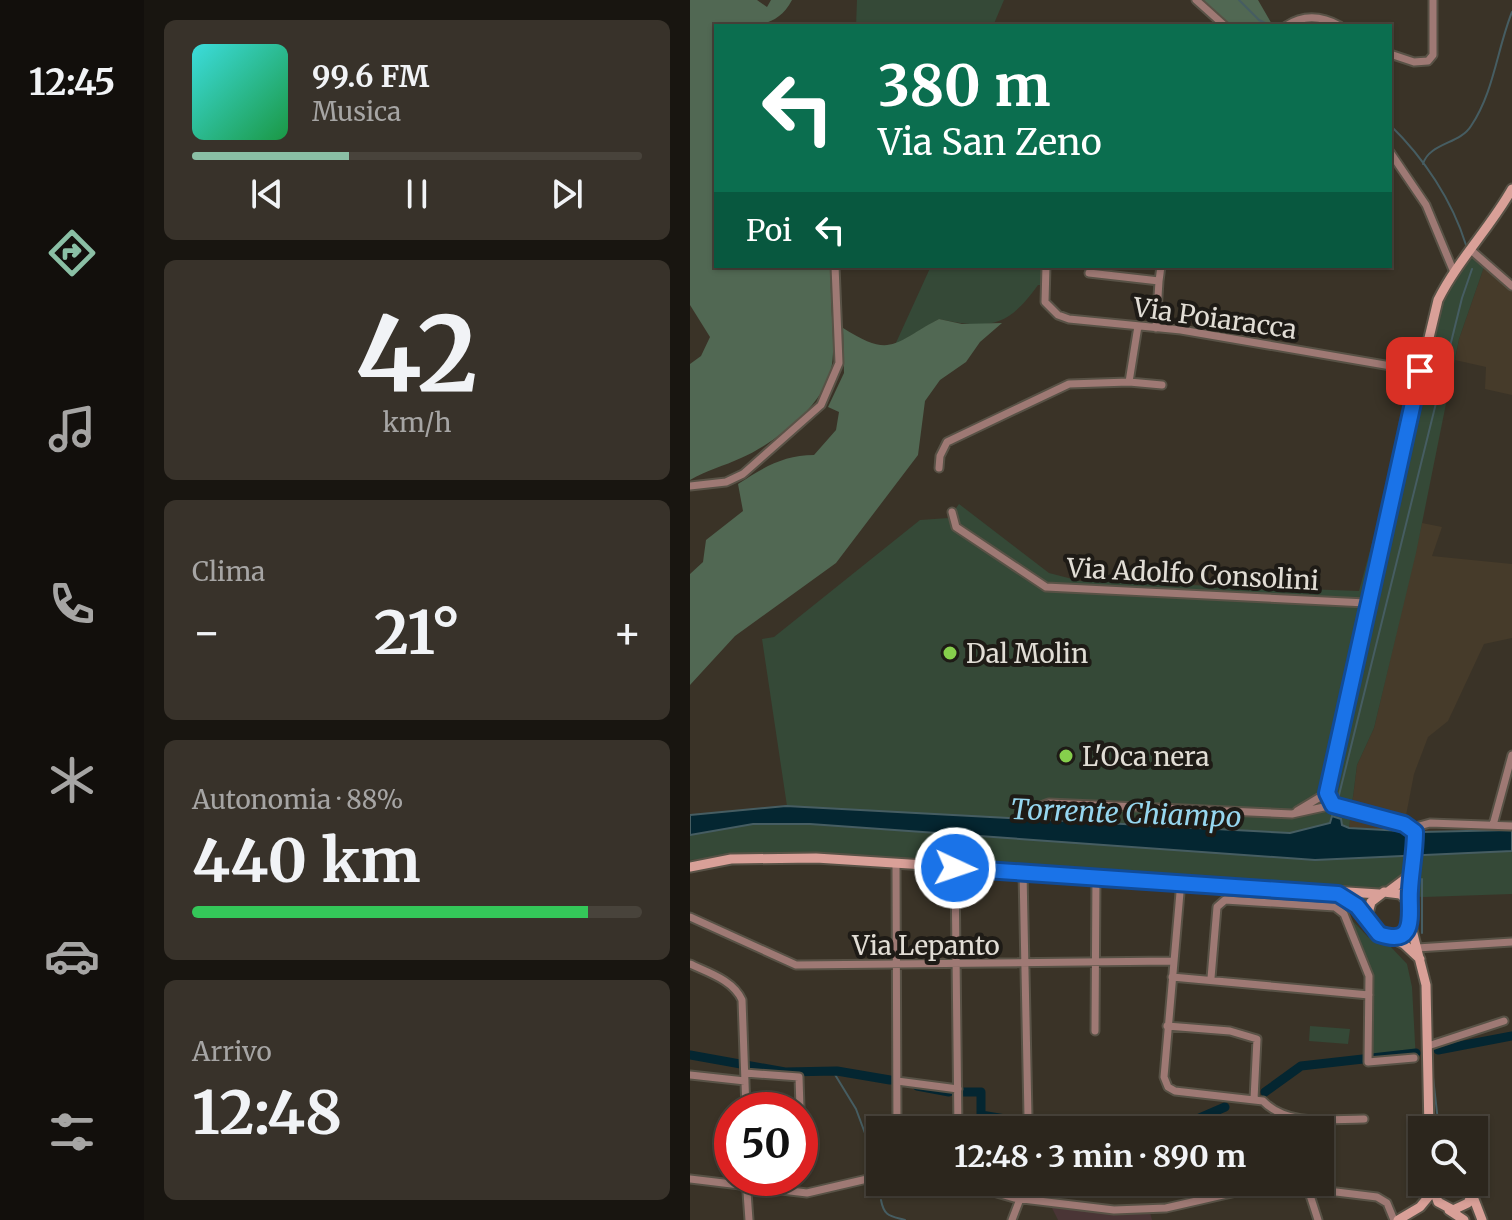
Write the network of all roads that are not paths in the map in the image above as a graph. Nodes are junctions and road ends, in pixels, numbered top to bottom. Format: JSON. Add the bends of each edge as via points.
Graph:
{"nodes":[{"id":1,"x":1196,"y":0,"type":"edge"},
{"id":2,"x":1433,"y":0,"type":"edge"},
{"id":3,"x":1223,"y":24,"type":"edge"},
{"id":4,"x":1291,"y":24,"type":"edge"},
{"id":5,"x":1336,"y":24,"type":"edge"},
{"id":6,"x":1392,"y":55,"type":"edge"},
{"id":7,"x":1392,"y":155,"type":"edge"},
{"id":8,"x":1511,"y":193,"type":"edge"},
{"id":9,"x":1472,"y":251,"type":"junction"},
{"id":10,"x":835,"y":268,"type":"edge"},
{"id":11,"x":1046,"y":268,"type":"edge"},
{"id":12,"x":1161,"y":268,"type":"edge"},
{"id":13,"x":1453,"y":270,"type":"junction"},
{"id":14,"x":1089,"y":273,"type":"dead end"},
{"id":15,"x":1159,"y":281,"type":"junction"},
{"id":16,"x":1512,"y":286,"type":"edge"},
{"id":17,"x":1138,"y":326,"type":"junction"},
{"id":18,"x":1156,"y":328,"type":"junction"},
{"id":19,"x":1420,"y":371,"type":"junction"},
{"id":20,"x":1129,"y":382,"type":"junction"},
{"id":21,"x":1162,"y":385,"type":"dead end"},
{"id":22,"x":939,"y":468,"type":"dead end"},
{"id":23,"x":690,"y":486,"type":"edge"},
{"id":24,"x":952,"y":512,"type":"dead end"},
{"id":25,"x":1366,"y":603,"type":"junction"},
{"id":26,"x":1512,"y":755,"type":"edge"},
{"id":27,"x":1327,"y":793,"type":"junction"},
{"id":28,"x":1333,"y":805,"type":"junction"},
{"id":29,"x":1041,"y":806,"type":"dead end"},
{"id":30,"x":1292,"y":814,"type":"junction"},
{"id":31,"x":1493,"y":825,"type":"junction"},
{"id":32,"x":1512,"y":826,"type":"edge"},
{"id":33,"x":1414,"y":830,"type":"junction"},
{"id":34,"x":896,"y":865,"type":"junction"},
{"id":35,"x":690,"y":867,"type":"edge"},
{"id":36,"x":955,"y":868,"type":"junction"},
{"id":37,"x":1023,"y":872,"type":"junction"},
{"id":38,"x":1413,"y":873,"type":"junction"},
{"id":39,"x":1096,"y":876,"type":"junction"},
{"id":40,"x":1181,"y":881,"type":"junction"},
{"id":41,"x":1389,"y":891,"type":"junction"},
{"id":42,"x":1338,"y":894,"type":"junction"},
{"id":43,"x":1379,"y":894,"type":"junction"},
{"id":44,"x":1411,"y":906,"type":"junction"},
{"id":45,"x":690,"y":917,"type":"edge"},
{"id":46,"x":1411,"y":922,"type":"junction"},
{"id":47,"x":1369,"y":923,"type":"junction"},
{"id":48,"x":1389,"y":937,"type":"junction"},
{"id":49,"x":1512,"y":942,"type":"edge"},
{"id":50,"x":1417,"y":948,"type":"junction"},
{"id":51,"x":1173,"y":961,"type":"junction"},
{"id":52,"x":1422,"y":961,"type":"junction"},
{"id":53,"x":690,"y":964,"type":"edge"},
{"id":54,"x":956,"y":964,"type":"junction"},
{"id":55,"x":1095,"y":964,"type":"junction"},
{"id":56,"x":897,"y":965,"type":"junction"},
{"id":57,"x":1026,"y":965,"type":"junction"},
{"id":58,"x":1172,"y":977,"type":"junction"},
{"id":59,"x":1211,"y":978,"type":"junction"},
{"id":60,"x":1369,"y":995,"type":"junction"},
{"id":61,"x":1504,"y":1021,"type":"dead end"},
{"id":62,"x":1167,"y":1026,"type":"junction"},
{"id":63,"x":1095,"y":1031,"type":"dead end"},
{"id":64,"x":1428,"y":1046,"type":"junction"},
{"id":65,"x":1414,"y":1058,"type":"dead end"},
{"id":66,"x":690,"y":1075,"type":"edge"},
{"id":67,"x":745,"y":1077,"type":"junction"},
{"id":68,"x":897,"y":1081,"type":"junction"},
{"id":69,"x":958,"y":1089,"type":"junction"},
{"id":70,"x":745,"y":1092,"type":"edge"},
{"id":71,"x":799,"y":1092,"type":"edge"},
{"id":72,"x":1254,"y":1099,"type":"junction"},
{"id":73,"x":897,"y":1116,"type":"edge"},
{"id":74,"x":958,"y":1116,"type":"edge"},
{"id":75,"x":1028,"y":1116,"type":"edge"},
{"id":76,"x":1296,"y":1116,"type":"edge"},
{"id":77,"x":1429,"y":1116,"type":"edge"},
{"id":78,"x":1334,"y":1118,"type":"edge"},
{"id":79,"x":1364,"y":1119,"type":"dead end"},
{"id":80,"x":690,"y":1179,"type":"edge"},
{"id":81,"x":866,"y":1179,"type":"edge"},
{"id":82,"x":714,"y":1180,"type":"edge"},
{"id":83,"x":1334,"y":1189,"type":"edge"},
{"id":84,"x":818,"y":1190,"type":"edge"},
{"id":85,"x":747,"y":1196,"type":"edge"},
{"id":86,"x":1009,"y":1196,"type":"edge"},
{"id":87,"x":1218,"y":1196,"type":"edge"},
{"id":88,"x":1310,"y":1196,"type":"edge"},
{"id":89,"x":1425,"y":1196,"type":"edge"},
{"id":90,"x":1440,"y":1196,"type":"edge"},
{"id":91,"x":1471,"y":1196,"type":"edge"},
{"id":92,"x":1473,"y":1196,"type":"edge"},
{"id":93,"x":1020,"y":1199,"type":"junction"},
{"id":94,"x":1446,"y":1208,"type":"junction"},
{"id":95,"x":1410,"y":1214,"type":"junction"},
{"id":96,"x":749,"y":1220,"type":"edge"},
{"id":97,"x":1012,"y":1220,"type":"edge"},
{"id":98,"x":1318,"y":1220,"type":"edge"},
{"id":99,"x":1396,"y":1220,"type":"edge"},
{"id":100,"x":1464,"y":1220,"type":"edge"},
{"id":101,"x":1482,"y":1220,"type":"edge"}],
"edges":[{"from":1,"to":3,"type":"street"},
{"from":2,"to":6,"type":"street","via":[[1433,55],[1414,62]]},
{"from":4,"to":5,"type":"street","via":[[1309,17]]},
{"from":7,"to":13,"type":"street","via":[[1426,205]]},
{"from":8,"to":9,"type":"main road"},
{"from":9,"to":13,"type":"main road"},
{"from":9,"to":16,"type":"street"},
{"from":10,"to":23,"type":"street","via":[[839,363],[821,405],[743,474],[726,482]]},
{"from":11,"to":17,"type":"street","name":"Via Poiaracca","via":[[1045,302],[1058,315]]},
{"from":12,"to":15,"type":"street"},
{"from":13,"to":19,"type":"main road","via":[[1438,300]]},
{"from":14,"to":15,"type":"street"},
{"from":15,"to":18,"type":"street"},
{"from":17,"to":18,"type":"street","name":"Via Poiaracca"},
{"from":17,"to":20,"type":"street"},
{"from":18,"to":19,"type":"street","name":"Via Poiaracca"},
{"from":19,"to":25,"type":"main road"},
{"from":20,"to":21,"type":"street"},
{"from":20,"to":22,"type":"street","via":[[1069,384],[1051,392],[947,442]]},
{"from":24,"to":25,"type":"street","name":"Via Adolfo Consolini","via":[[956,527],[1046,587]]},
{"from":25,"to":27,"type":"main road"},
{"from":26,"to":31,"type":"street"},
{"from":27,"to":28,"type":"main road"},
{"from":27,"to":30,"type":"street"},
{"from":28,"to":30,"type":"street"},
{"from":28,"to":33,"type":"main road"},
{"from":29,"to":30,"type":"street"},
{"from":31,"to":32,"type":"street"},
{"from":31,"to":33,"type":"street","via":[[1430,823]]},
{"from":33,"to":38,"type":"main road"},
{"from":34,"to":35,"type":"main road","via":[[787,858],[731,859]]},
{"from":34,"to":36,"type":"main road"},
{"from":34,"to":56,"type":"street"},
{"from":36,"to":37,"type":"main road"},
{"from":36,"to":54,"type":"street"},
{"from":37,"to":39,"type":"main road"},
{"from":37,"to":57,"type":"street"},
{"from":38,"to":41,"type":"main road"},
{"from":38,"to":44,"type":"main road"},
{"from":39,"to":40,"type":"main road"},
{"from":39,"to":55,"type":"street"},
{"from":40,"to":42,"type":"main road"},
{"from":40,"to":51,"type":"street"},
{"from":41,"to":43,"type":"main road"},
{"from":41,"to":44,"type":"main road"},
{"from":42,"to":43,"type":"main road"},
{"from":42,"to":47,"type":"main road","via":[[1357,906]]},
{"from":43,"to":47,"type":"main road","via":[[1368,907]]},
{"from":44,"to":46,"type":"main road"},
{"from":45,"to":56,"type":"street","name":"Via Lepanto","via":[[796,965]]},
{"from":46,"to":48,"type":"main road","via":[[1405,932]]},
{"from":46,"to":50,"type":"main road"},
{"from":47,"to":48,"type":"main road"},
{"from":48,"to":52,"type":"main road"},
{"from":49,"to":50,"type":"street"},
{"from":50,"to":52,"type":"main road"},
{"from":51,"to":55,"type":"street","name":"Via Lepanto"},
{"from":51,"to":58,"type":"street"},
{"from":52,"to":64,"type":"main road"},
{"from":53,"to":67,"type":"street","via":[[737,990],[744,1017]]},
{"from":54,"to":56,"type":"street","name":"Via Lepanto"},
{"from":54,"to":57,"type":"street","name":"Via Lepanto"},
{"from":54,"to":69,"type":"street"},
{"from":55,"to":57,"type":"street","name":"Via Lepanto"},
{"from":55,"to":63,"type":"street"},
{"from":56,"to":68,"type":"street"},
{"from":57,"to":75,"type":"street"},
{"from":58,"to":59,"type":"street"},
{"from":58,"to":62,"type":"street"},
{"from":59,"to":60,"type":"street"},
{"from":59,"to":60,"type":"street","via":[[1217,907],[1225,900],[1321,905],[1344,914],[1369,976]]},
{"from":60,"to":65,"type":"street","via":[[1368,1062]]},
{"from":61,"to":64,"type":"street"},
{"from":62,"to":72,"type":"street","via":[[1164,1077],[1170,1090]]},
{"from":62,"to":72,"type":"street","via":[[1230,1031],[1257,1039]]},
{"from":64,"to":77,"type":"main road"},
{"from":66,"to":67,"type":"street"},
{"from":67,"to":70,"type":"street"},
{"from":67,"to":71,"type":"street","via":[[799,1077]]},
{"from":68,"to":69,"type":"street"},
{"from":68,"to":73,"type":"street"},
{"from":69,"to":74,"type":"street"},
{"from":72,"to":76,"type":"street","via":[[1276,1114]]},
{"from":78,"to":79,"type":"street"},
{"from":80,"to":82,"type":"street"},
{"from":81,"to":84,"type":"street"},
{"from":83,"to":99,"type":"street","via":[[1383,1199]]},
{"from":85,"to":96,"type":"street"},
{"from":86,"to":93,"type":"street"},
{"from":87,"to":93,"type":"street","via":[[1166,1208],[1114,1210]]},
{"from":88,"to":98,"type":"street"},
{"from":89,"to":95,"type":"main road"},
{"from":90,"to":94,"type":"main road"},
{"from":91,"to":94,"type":"main road","via":[[1463,1208]]},
{"from":92,"to":101,"type":"main road"},
{"from":93,"to":97,"type":"street"},
{"from":94,"to":95,"type":"main road"},
{"from":94,"to":100,"type":"main road"},
{"from":95,"to":99,"type":"main road"}]}
